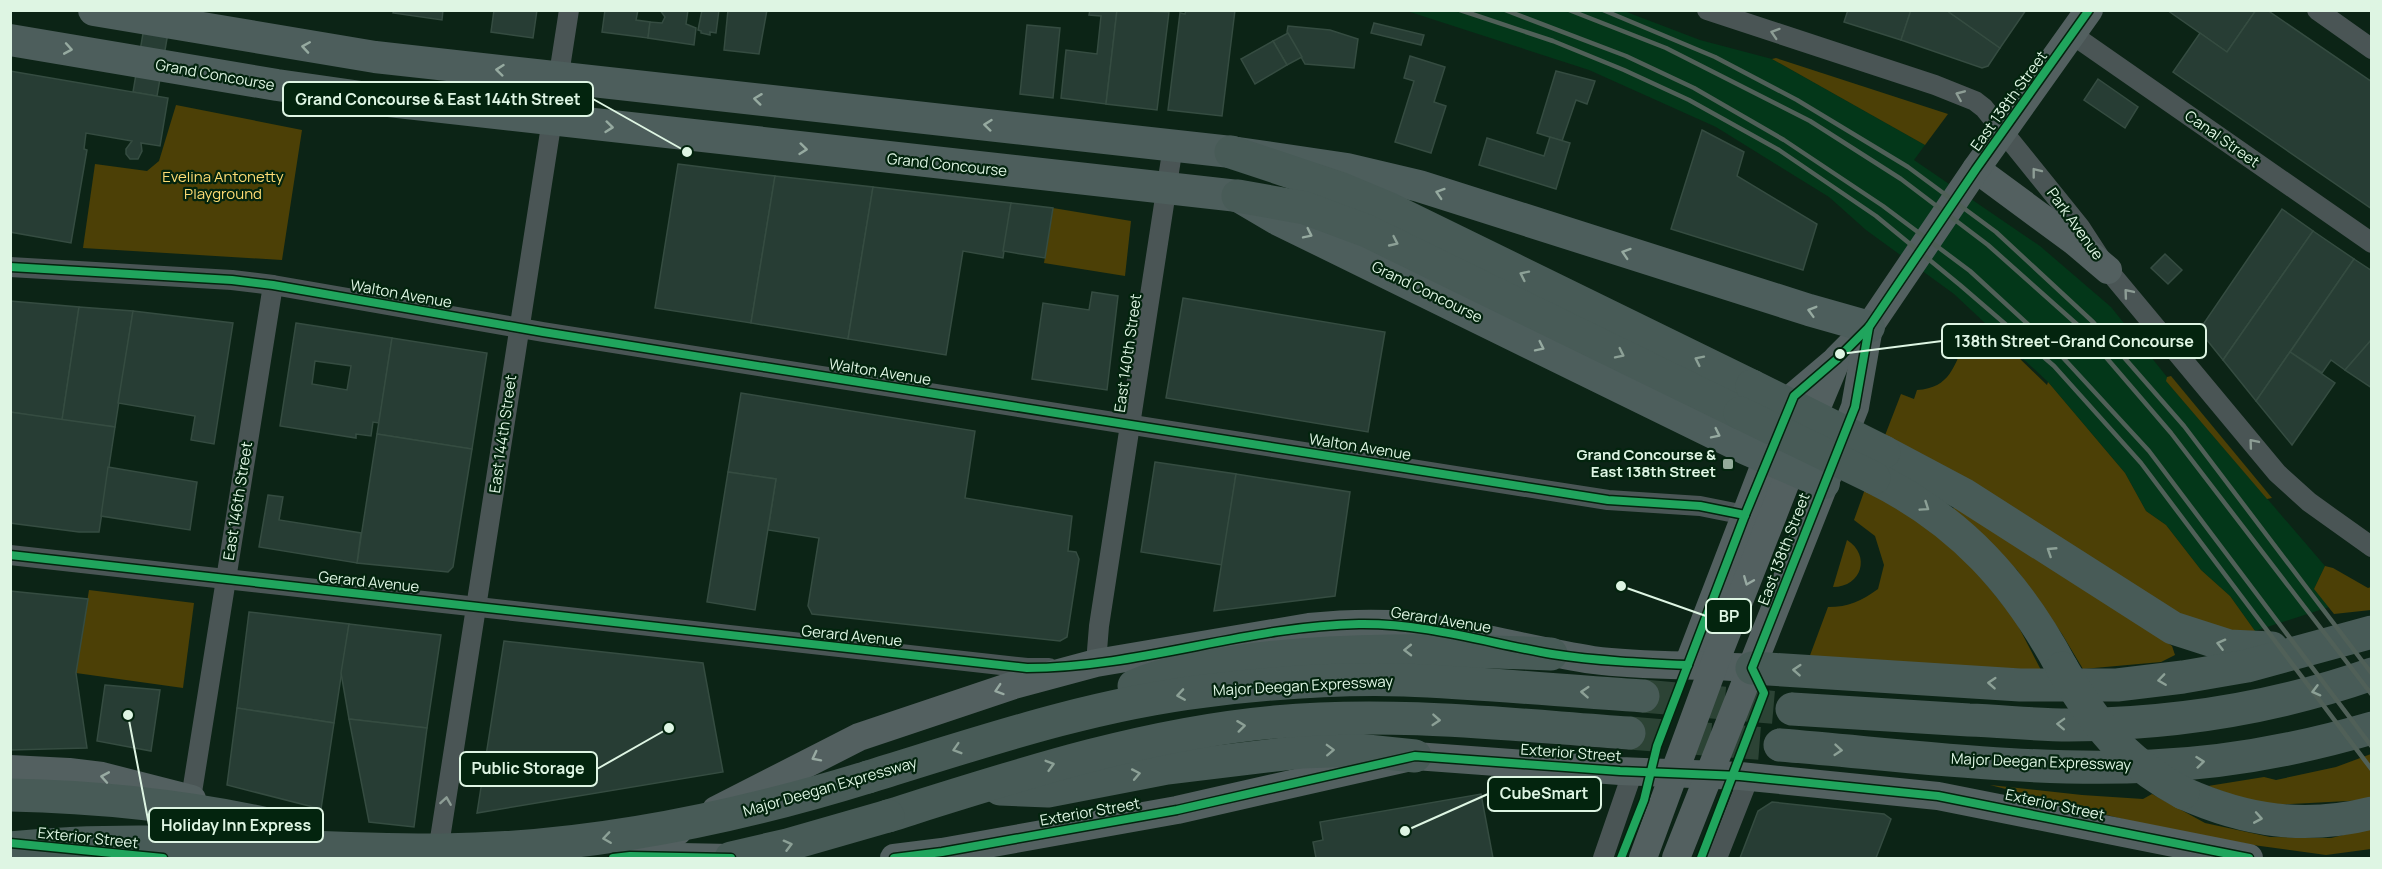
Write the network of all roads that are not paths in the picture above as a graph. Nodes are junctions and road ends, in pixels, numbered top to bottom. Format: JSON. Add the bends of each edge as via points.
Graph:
{"nodes":[{"id":1,"x":94,"y":10,"type":"edge"},
{"id":2,"x":569,"y":10,"type":"edge"},
{"id":3,"x":1707,"y":10,"type":"edge"},
{"id":4,"x":2089,"y":10,"type":"edge"},
{"id":5,"x":2317,"y":10,"type":"edge"},
{"id":6,"x":2073,"y":35,"type":"junction"},
{"id":7,"x":10,"y":40,"type":"edge"},
{"id":8,"x":2372,"y":49,"type":"edge"},
{"id":9,"x":558,"y":76,"type":"junction"},
{"id":10,"x":551,"y":121,"type":"junction"},
{"id":11,"x":2005,"y":131,"type":"junction"},
{"id":12,"x":1173,"y":146,"type":"junction"},
{"id":13,"x":1231,"y":152,"type":"junction"},
{"id":14,"x":1976,"y":169,"type":"junction"},
{"id":15,"x":1166,"y":189,"type":"junction"},
{"id":16,"x":1238,"y":196,"type":"junction"},
{"id":17,"x":2372,"y":243,"type":"edge"},
{"id":18,"x":10,"y":267,"type":"edge"},
{"id":19,"x":2108,"y":270,"type":"junction"},
{"id":20,"x":273,"y":285,"type":"junction"},
{"id":21,"x":1869,"y":327,"type":"junction"},
{"id":22,"x":518,"y":328,"type":"junction"},
{"id":23,"x":1746,"y":400,"type":"junction"},
{"id":24,"x":1131,"y":425,"type":"junction"},
{"id":25,"x":1779,"y":464,"type":"junction"},
{"id":26,"x":1879,"y":465,"type":"junction"},
{"id":27,"x":1824,"y":483,"type":"junction"},
{"id":28,"x":1757,"y":521,"type":"junction"},
{"id":29,"x":2372,"y":548,"type":"edge"},
{"id":30,"x":10,"y":555,"type":"edge"},
{"id":31,"x":225,"y":580,"type":"junction"},
{"id":32,"x":477,"y":608,"type":"junction"},
{"id":33,"x":2357,"y":636,"type":"edge"},
{"id":34,"x":1551,"y":654,"type":"junction"},
{"id":35,"x":1096,"y":663,"type":"junction"},
{"id":36,"x":1701,"y":665,"type":"junction"},
{"id":37,"x":1752,"y":668,"type":"junction"},
{"id":38,"x":2372,"y":674,"type":"edge"},
{"id":39,"x":1643,"y":696,"type":"tunnel mouth"},
{"id":40,"x":1792,"y":709,"type":"tunnel mouth"},
{"id":41,"x":1053,"y":721,"type":"junction"},
{"id":42,"x":2372,"y":728,"type":"edge"},
{"id":43,"x":1629,"y":733,"type":"tunnel mouth"},
{"id":44,"x":1780,"y":745,"type":"tunnel mouth"},
{"id":45,"x":1415,"y":756,"type":"junction"},
{"id":46,"x":10,"y":769,"type":"edge"},
{"id":47,"x":1633,"y":771,"type":"junction"},
{"id":48,"x":1675,"y":772,"type":"junction"},
{"id":49,"x":1709,"y":774,"type":"junction"},
{"id":50,"x":1749,"y":777,"type":"junction"},
{"id":51,"x":974,"y":789,"type":"junction"},
{"id":52,"x":10,"y":795,"type":"edge"},
{"id":53,"x":191,"y":799,"type":"junction"},
{"id":54,"x":2372,"y":813,"type":"edge"},
{"id":55,"x":702,"y":818,"type":"junction"},
{"id":56,"x":10,"y":843,"type":"edge"},
{"id":57,"x":10,"y":848,"type":"edge"},
{"id":58,"x":368,"y":849,"type":"junction"},
{"id":59,"x":621,"y":857,"type":"edge"},
{"id":60,"x":163,"y":858,"type":"edge"},
{"id":61,"x":182,"y":858,"type":"edge"},
{"id":62,"x":427,"y":858,"type":"edge"},
{"id":63,"x":437,"y":858,"type":"edge"},
{"id":64,"x":712,"y":858,"type":"edge"},
{"id":65,"x":731,"y":858,"type":"edge"},
{"id":66,"x":894,"y":858,"type":"edge"},
{"id":67,"x":1603,"y":858,"type":"edge"},
{"id":68,"x":1643,"y":858,"type":"edge"},
{"id":69,"x":1676,"y":858,"type":"edge"},
{"id":70,"x":1717,"y":858,"type":"edge"},
{"id":71,"x":2250,"y":858,"type":"edge"}],
"edges":[{"from":9,"to":1,"type":"main road","one_way":true,"via":[[340,52]]},
{"from":2,"to":9,"type":"street","name":"East 144th Street"},
{"from":11,"to":3,"type":"street","name":"Park Avenue","one_way":true,"via":[[1984,108],[1958,93]]},
{"from":4,"to":6,"type":"main road","name":"East 138th Street"},
{"from":5,"to":8,"type":"street"},
{"from":6,"to":11,"type":"main road","name":"East 138th Street"},
{"from":6,"to":17,"type":"street","name":"Canal Street"},
{"from":7,"to":10,"type":"main road","name":"Grand Concourse","one_way":true,"via":[[278,85]]},
{"from":9,"to":10,"type":"street","name":"East 144th Street"},
{"from":12,"to":9,"type":"main road","one_way":true},
{"from":10,"to":15,"type":"main road","name":"Grand Concourse","one_way":true},
{"from":10,"to":22,"type":"street","name":"East 144th Street"},
{"from":11,"to":14,"type":"main road","name":"East 138th Street"},
{"from":19,"to":11,"type":"street","name":"Park Avenue","one_way":true,"via":[[2080,227]]},
{"from":12,"to":13,"type":"main road"},
{"from":12,"to":15,"type":"street","name":"East 140th Street"},
{"from":21,"to":13,"type":"main road","one_way":true,"via":[[1419,186],[1347,169]]},
{"from":23,"to":13,"type":"highway","one_way":true,"via":[[1390,209]]},
{"from":14,"to":19,"type":"main road"},
{"from":14,"to":21,"type":"main road","name":"East 138th Street"},
{"from":15,"to":16,"type":"main road","name":"Grand Concourse"},
{"from":15,"to":24,"type":"street","name":"East 140th Street"},
{"from":16,"to":23,"type":"highway","one_way":true,"via":[[1305,208],[1367,231]]},
{"from":16,"to":25,"type":"main road","name":"Grand Concourse","one_way":true,"via":[[1277,219]]},
{"from":18,"to":20,"type":"street","name":"Walton Avenue"},
{"from":29,"to":19,"type":"street","name":"Park Avenue","one_way":true,"via":[[2291,487]]},
{"from":20,"to":22,"type":"street","name":"Walton Avenue"},
{"from":20,"to":31,"type":"street","name":"East 146th Street"},
{"from":21,"to":25,"type":"main road","name":"East 138th Street","via":[[1837,360]]},
{"from":21,"to":27,"type":"main road","name":"East 138th Street","via":[[1855,406]]},
{"from":22,"to":24,"type":"street","name":"Walton Avenue"},
{"from":22,"to":32,"type":"street","name":"East 144th Street"},
{"from":23,"to":26,"type":"highway","bridge":true},
{"from":24,"to":28,"type":"street","name":"Walton Avenue","via":[[1608,500],[1700,506]]},
{"from":24,"to":35,"type":"street","name":"East 140th Street"},
{"from":25,"to":27,"type":"main road","name":"Grand Concourse"},
{"from":25,"to":28,"type":"main road","name":"East 138th Street"},
{"from":33,"to":26,"type":"highway","one_way":true,"via":[[2259,648],[2229,646],[2186,633],[2146,612],[1962,494]]},
{"from":26,"to":54,"type":"highway","one_way":true,"bridge":true,"via":[[1984,556],[2030,613],[2085,707],[2116,744],[2149,773],[2183,793],[2230,812],[2274,821],[2334,820]]},
{"from":27,"to":37,"type":"main road","name":"East 138th Street"},
{"from":28,"to":36,"type":"main road","name":"East 138th Street","one_way":true},
{"from":30,"to":31,"type":"street","name":"Gerard Avenue"},
{"from":31,"to":32,"type":"street","name":"Gerard Avenue"},
{"from":31,"to":53,"type":"street","name":"East 146th Street"},
{"from":32,"to":35,"type":"street","name":"Gerard Avenue","via":[[1027,669]]},
{"from":63,"to":32,"type":"street","name":"East 144th Street","one_way":true},
{"from":33,"to":37,"type":"highway","one_way":true,"via":[[2247,666],[2116,685],[2020,684]]},
{"from":34,"to":35,"type":"main road","name":"Gerard Avenue","via":[[1430,629],[1335,624]]},
{"from":34,"to":36,"type":"main road","name":"Gerard Avenue"},
{"from":34,"to":41,"type":"highway","one_way":true,"via":[[1382,651],[1263,658],[1160,675]]},
{"from":35,"to":55,"type":"main road","one_way":true,"via":[[1014,685],[859,737]]},
{"from":36,"to":37,"type":"main road","name":"Gerard Avenue"},
{"from":36,"to":48,"type":"main road","name":"East 138th Street"},
{"from":37,"to":49,"type":"main road","name":"East 138th Street"},
{"from":38,"to":40,"type":"highway","one_way":true,"via":[[2257,704],[2142,722],[2068,725]]},
{"from":39,"to":41,"type":"highway","name":"Major Deegan Expressway","one_way":true,"via":[[1403,680],[1324,682],[1204,691]]},
{"from":41,"to":58,"type":"highway","name":"Major Deegan Expressway","one_way":true,"bridge":true,"via":[[750,811],[637,834],[520,847]]},
{"from":44,"to":42,"type":"highway","name":"Major Deegan Expressway","one_way":true,"via":[[2034,765],[2153,766],[2270,753]]},
{"from":51,"to":43,"type":"highway","one_way":true,"via":[[1090,754],[1274,722],[1407,718]]},
{"from":45,"to":47,"type":"main road","name":"Exterior Street"},
{"from":51,"to":45,"type":"highway","one_way":true,"via":[[1048,791],[1167,768],[1301,752],[1357,750]]},
{"from":45,"to":66,"type":"main road","name":"Exterior Street","via":[[1177,810]]},
{"from":53,"to":46,"type":"main road","one_way":true,"via":[[102,776]]},
{"from":47,"to":48,"type":"main road","name":"Exterior Street"},
{"from":47,"to":67,"type":"street"},
{"from":48,"to":49,"type":"main road","name":"Exterior Street"},
{"from":48,"to":68,"type":"main road","name":"East 138th Street"},
{"from":49,"to":50,"type":"main road","name":"Exterior Street"},
{"from":49,"to":69,"type":"main road","name":"East 138th Street"},
{"from":50,"to":70,"type":"street"},
{"from":50,"to":71,"type":"main road","name":"Exterior Street","via":[[1967,800]]},
{"from":65,"to":51,"type":"highway","one_way":true,"bridge":true},
{"from":52,"to":58,"type":"highway","bridge":true,"via":[[90,798],[245,817]]},
{"from":53,"to":61,"type":"street","name":"East 146th Street"},
{"from":53,"to":62,"type":"main road"},
{"from":55,"to":59,"type":"main road"},
{"from":55,"to":64,"type":"main road","via":[[695,826],[695,834],[702,852]]},
{"from":56,"to":60,"type":"main road","name":"Exterior Street"},
{"from":57,"to":58,"type":"highway","name":"Major Deegan Expressway","bridge":true,"via":[[211,842]]},
{"from":59,"to":64,"type":"main road"},
{"from":64,"to":65,"type":"main road"}]}
